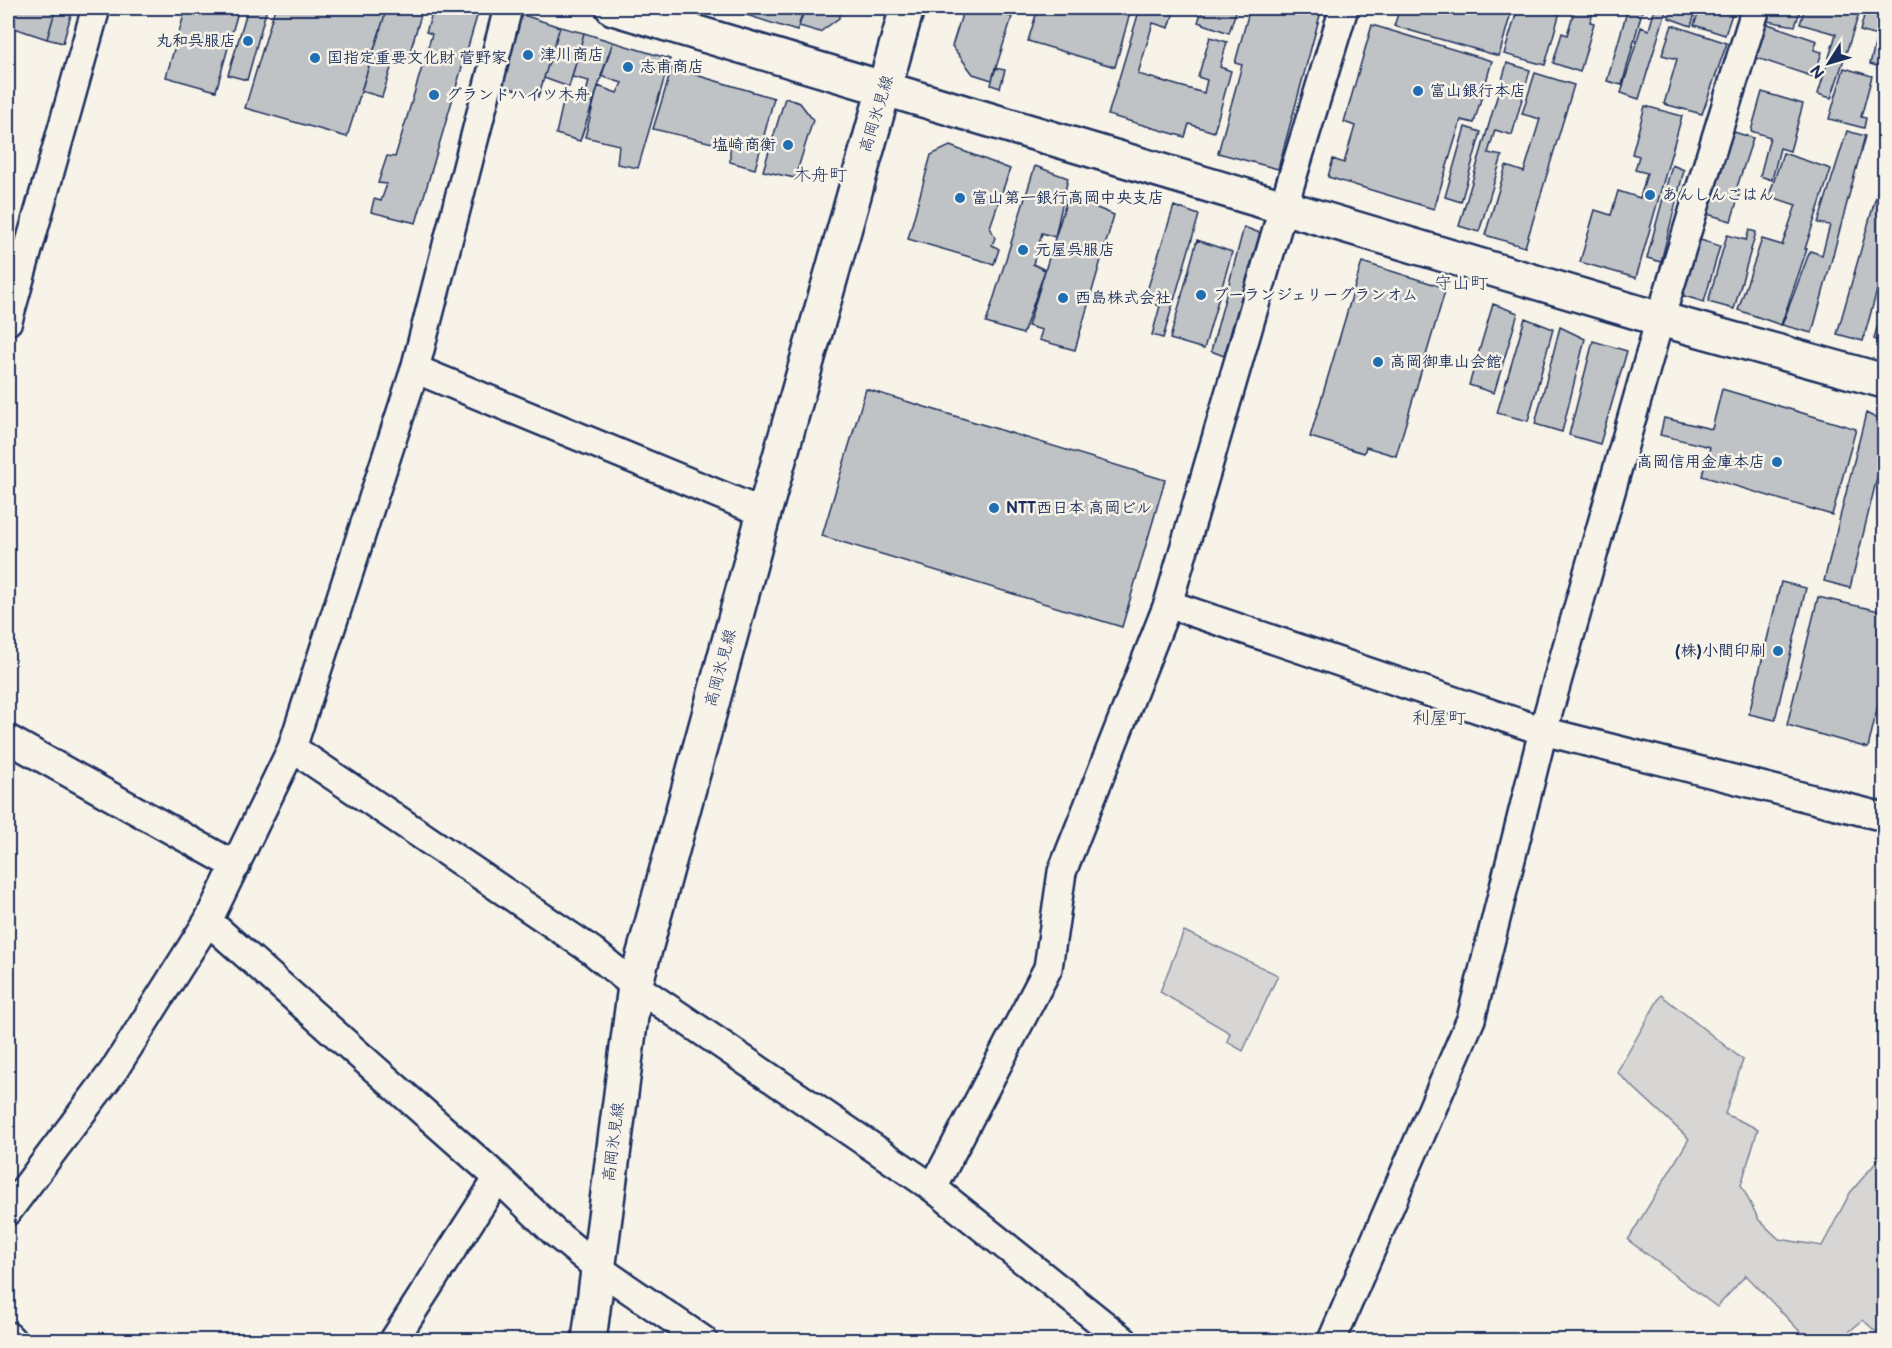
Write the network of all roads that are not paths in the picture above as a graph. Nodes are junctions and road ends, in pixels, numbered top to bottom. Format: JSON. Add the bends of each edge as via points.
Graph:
{"nodes":[{"id":1,"x":96,"y":8,"type":"edge"},
{"id":2,"x":508,"y":8,"type":"edge"},
{"id":3,"x":613,"y":8,"type":"edge"},
{"id":4,"x":908,"y":8,"type":"edge"},
{"id":5,"x":1344,"y":8,"type":"edge"},
{"id":6,"x":1756,"y":8,"type":"edge"},
{"id":7,"x":886,"y":87,"type":"junction"},
{"id":8,"x":1283,"y":208,"type":"junction"},
{"id":9,"x":1660,"y":319,"type":"junction"},
{"id":10,"x":8,"y":321,"type":"edge"},
{"id":11,"x":416,"y":369,"type":"junction"},
{"id":12,"x":1884,"y":381,"type":"edge"},
{"id":13,"x":764,"y":513,"type":"junction"},
{"id":14,"x":1168,"y":604,"type":"junction"},
{"id":15,"x":1543,"y":731,"type":"junction"},
{"id":16,"x":8,"y":739,"type":"edge"},
{"id":17,"x":292,"y":748,"type":"junction"},
{"id":18,"x":1884,"y":817,"type":"edge"},
{"id":19,"x":236,"y":866,"type":"junction"},
{"id":20,"x":208,"y":921,"type":"junction"},
{"id":21,"x":635,"y":986,"type":"junction"},
{"id":22,"x":498,"y":1178,"type":"junction"},
{"id":23,"x":933,"y":1188,"type":"junction"},
{"id":24,"x":10,"y":1205,"type":"edge"},
{"id":25,"x":598,"y":1268,"type":"junction"},
{"id":26,"x":8,"y":1336,"type":"edge"},
{"id":27,"x":12,"y":1341,"type":"edge"},
{"id":28,"x":394,"y":1341,"type":"edge"},
{"id":29,"x":589,"y":1341,"type":"edge"},
{"id":30,"x":703,"y":1341,"type":"edge"},
{"id":31,"x":1123,"y":1341,"type":"edge"},
{"id":32,"x":1332,"y":1341,"type":"edge"}],
"edges":[{"from":1,"to":10,"type":"street"},
{"from":2,"to":11,"type":"street"},
{"from":3,"to":7,"type":"main road"},
{"from":4,"to":7,"type":"main road","name":"高岡氷見線"},
{"from":5,"to":8,"type":"street"},
{"from":6,"to":9,"type":"street"},
{"from":7,"to":8,"type":"main road"},
{"from":7,"to":13,"type":"main road","name":"高岡氷見線"},
{"from":8,"to":9,"type":"main road"},
{"from":8,"to":14,"type":"street"},
{"from":9,"to":12,"type":"main road"},
{"from":9,"to":15,"type":"street"},
{"from":11,"to":13,"type":"street"},
{"from":11,"to":17,"type":"street"},
{"from":13,"to":21,"type":"main road","name":"高岡氷見線"},
{"from":14,"to":15,"type":"street"},
{"from":14,"to":23,"type":"street","via":[[1062,872],[1048,968]]},
{"from":15,"to":18,"type":"street"},
{"from":15,"to":32,"type":"street","via":[[1471,1019]]},
{"from":16,"to":19,"type":"street"},
{"from":17,"to":19,"type":"street"},
{"from":17,"to":21,"type":"street","via":[[591,950]]},
{"from":19,"to":20,"type":"street"},
{"from":20,"to":22,"type":"street"},
{"from":20,"to":24,"type":"street","via":[[114,1070]]},
{"from":21,"to":23,"type":"street"},
{"from":21,"to":25,"type":"main road","name":"高岡氷見線"},
{"from":22,"to":25,"type":"street"},
{"from":22,"to":28,"type":"street"},
{"from":23,"to":31,"type":"street"},
{"from":25,"to":29,"type":"main road","name":"高岡氷見線"},
{"from":25,"to":30,"type":"street"},
{"from":26,"to":27,"type":"street"}]}
